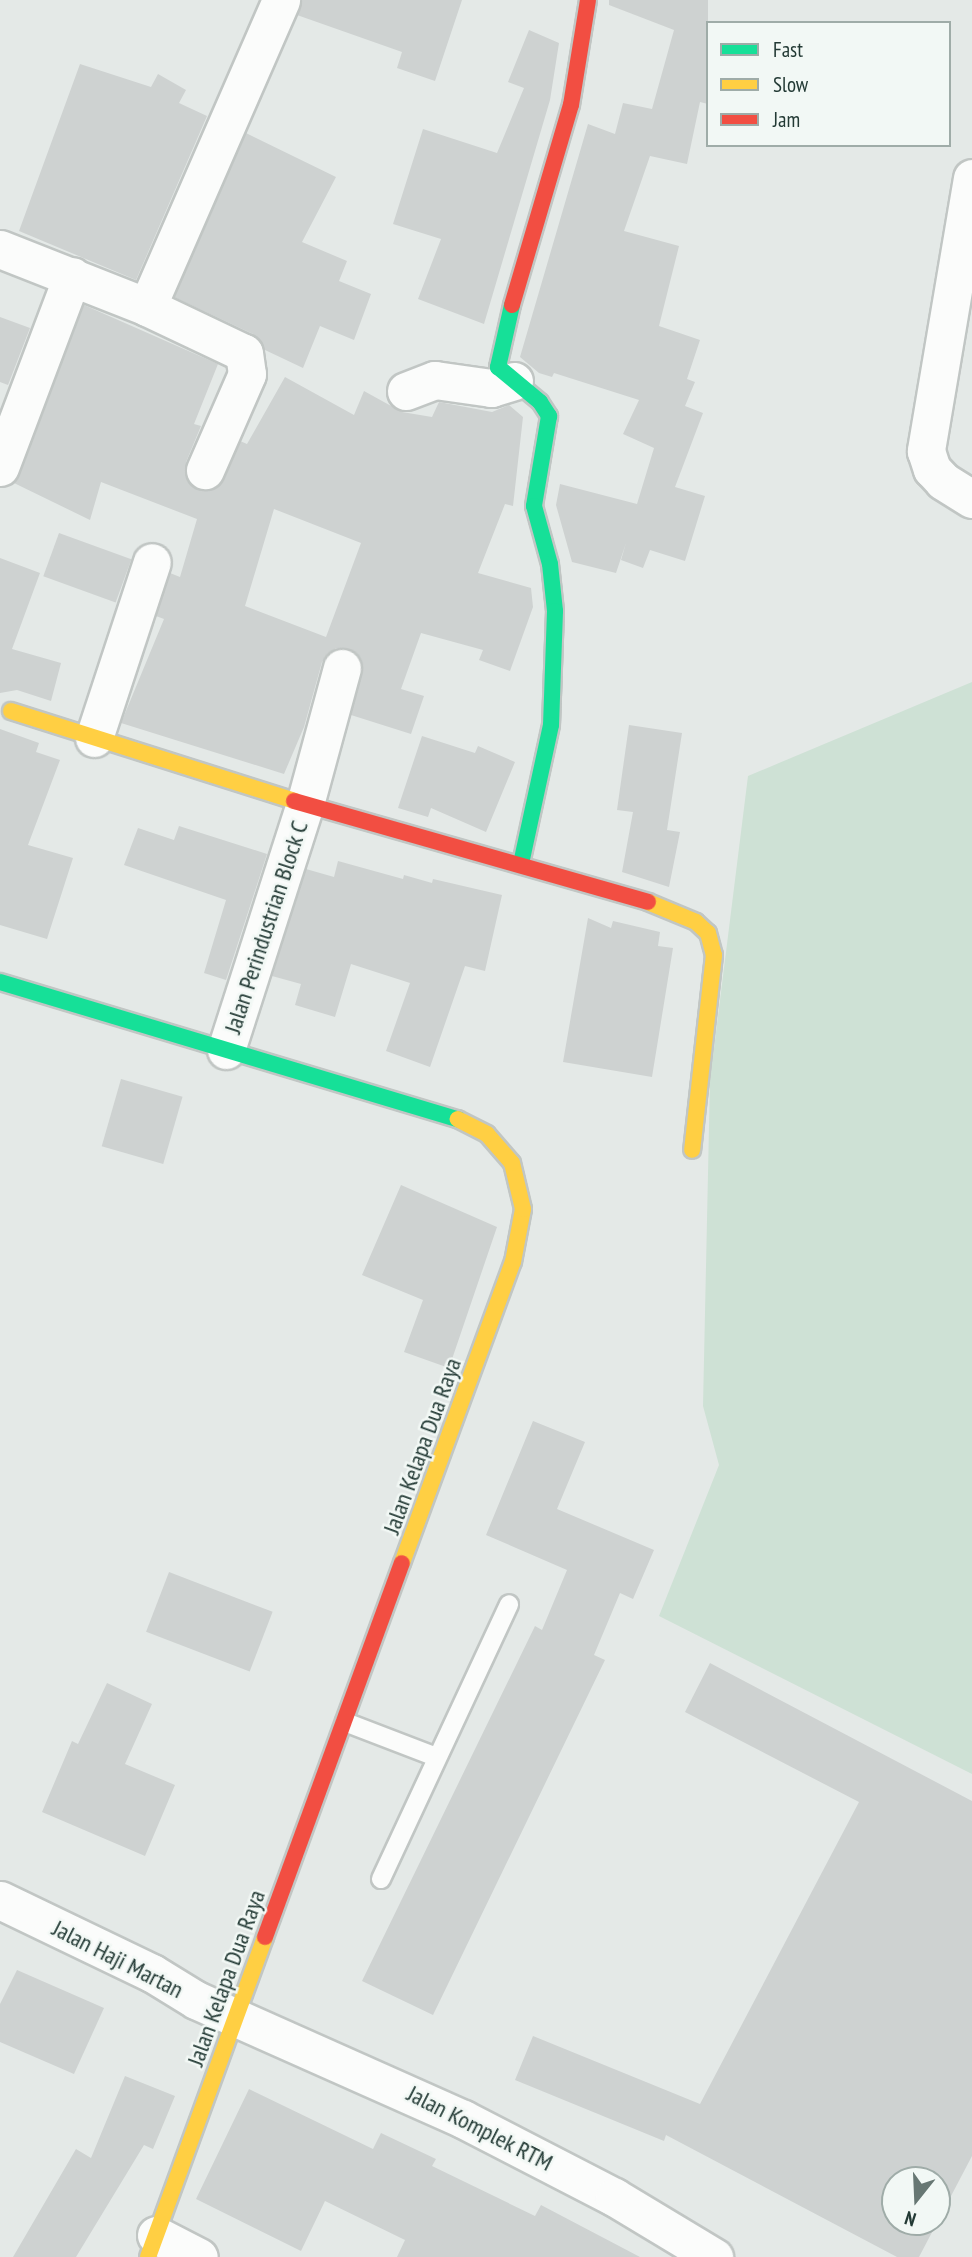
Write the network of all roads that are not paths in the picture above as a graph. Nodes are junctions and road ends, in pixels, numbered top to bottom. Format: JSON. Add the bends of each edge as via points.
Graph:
{"nodes":[{"id":1,"x":281,"y":0,"type":"edge"},
{"id":2,"x":588,"y":0,"type":"edge"},
{"id":3,"x":972,"y":183,"type":"edge"},
{"id":4,"x":0,"y":249,"type":"edge"},
{"id":5,"x":72,"y":276,"type":"junction"},
{"id":6,"x":148,"y":307,"type":"junction"},
{"id":7,"x":514,"y":381,"type":"junction"},
{"id":8,"x":406,"y":391,"type":"dead end"},
{"id":9,"x":0,"y":467,"type":"edge"},
{"id":10,"x":205,"y":470,"type":"dead end"},
{"id":11,"x":972,"y":499,"type":"edge"},
{"id":12,"x":152,"y":562,"type":"dead end"},
{"id":13,"x":342,"y":668,"type":"dead end"},
{"id":14,"x":10,"y":711,"type":"dead end"},
{"id":15,"x":94,"y":738,"type":"junction"},
{"id":16,"x":305,"y":804,"type":"junction"},
{"id":17,"x":521,"y":864,"type":"junction"},
{"id":18,"x":0,"y":982,"type":"edge"},
{"id":19,"x":226,"y":1050,"type":"junction"},
{"id":20,"x":692,"y":1150,"type":"dead end"},
{"id":21,"x":509,"y":1605,"type":"dead end"},
{"id":22,"x":345,"y":1722,"type":"junction"},
{"id":23,"x":436,"y":1757,"type":"junction"},
{"id":24,"x":381,"y":1879,"type":"dead end"},
{"id":25,"x":0,"y":1900,"type":"edge"},
{"id":26,"x":237,"y":2016,"type":"junction"},
{"id":27,"x":152,"y":2246,"type":"edge"},
{"id":28,"x":199,"y":2257,"type":"edge"},
{"id":29,"x":714,"y":2257,"type":"edge"}],
"edges":[{"from":1,"to":6,"type":"street"},
{"from":2,"to":7,"type":"street","via":[[571,105],[497,356],[498,367]]},
{"from":3,"to":11,"type":"street","via":[[926,451],[932,469],[943,481]]},
{"from":4,"to":5,"type":"street"},
{"from":5,"to":6,"type":"street"},
{"from":5,"to":9,"type":"street"},
{"from":6,"to":10,"type":"street","via":[[238,349],[248,361]]},
{"from":7,"to":8,"type":"street","via":[[491,388],[435,380]]},
{"from":7,"to":17,"type":"street","via":[[549,416],[534,506],[550,564],[555,611],[551,725]]},
{"from":12,"to":15,"type":"street"},
{"from":13,"to":16,"type":"street","name":"Jalan Perindustrian Block C"},
{"from":14,"to":15,"type":"street"},
{"from":15,"to":16,"type":"street"},
{"from":16,"to":17,"type":"street"},
{"from":16,"to":19,"type":"street","name":"Jalan Perindustrian Block C"},
{"from":17,"to":20,"type":"street","via":[[681,913],[708,933],[714,955]]},
{"from":18,"to":19,"type":"street","name":"Jalan Kelapa Dua Raya"},
{"from":19,"to":22,"type":"street","name":"Jalan Kelapa Dua Raya","via":[[470,1124],[503,1150],[519,1178],[523,1209],[513,1262]]},
{"from":21,"to":23,"type":"lane"},
{"from":22,"to":23,"type":"lane"},
{"from":22,"to":26,"type":"street","name":"Jalan Kelapa Dua Raya"},
{"from":23,"to":24,"type":"lane"},
{"from":25,"to":26,"type":"street","name":"Jalan Haji Martan","via":[[152,1973],[196,2000]]},
{"from":26,"to":27,"type":"street","name":"Jalan Kelapa Dua Raya"},
{"from":26,"to":29,"type":"street","name":"Jalan Komplek RTM","via":[[463,2119],[614,2197]]},
{"from":27,"to":28,"type":"street"}]}
